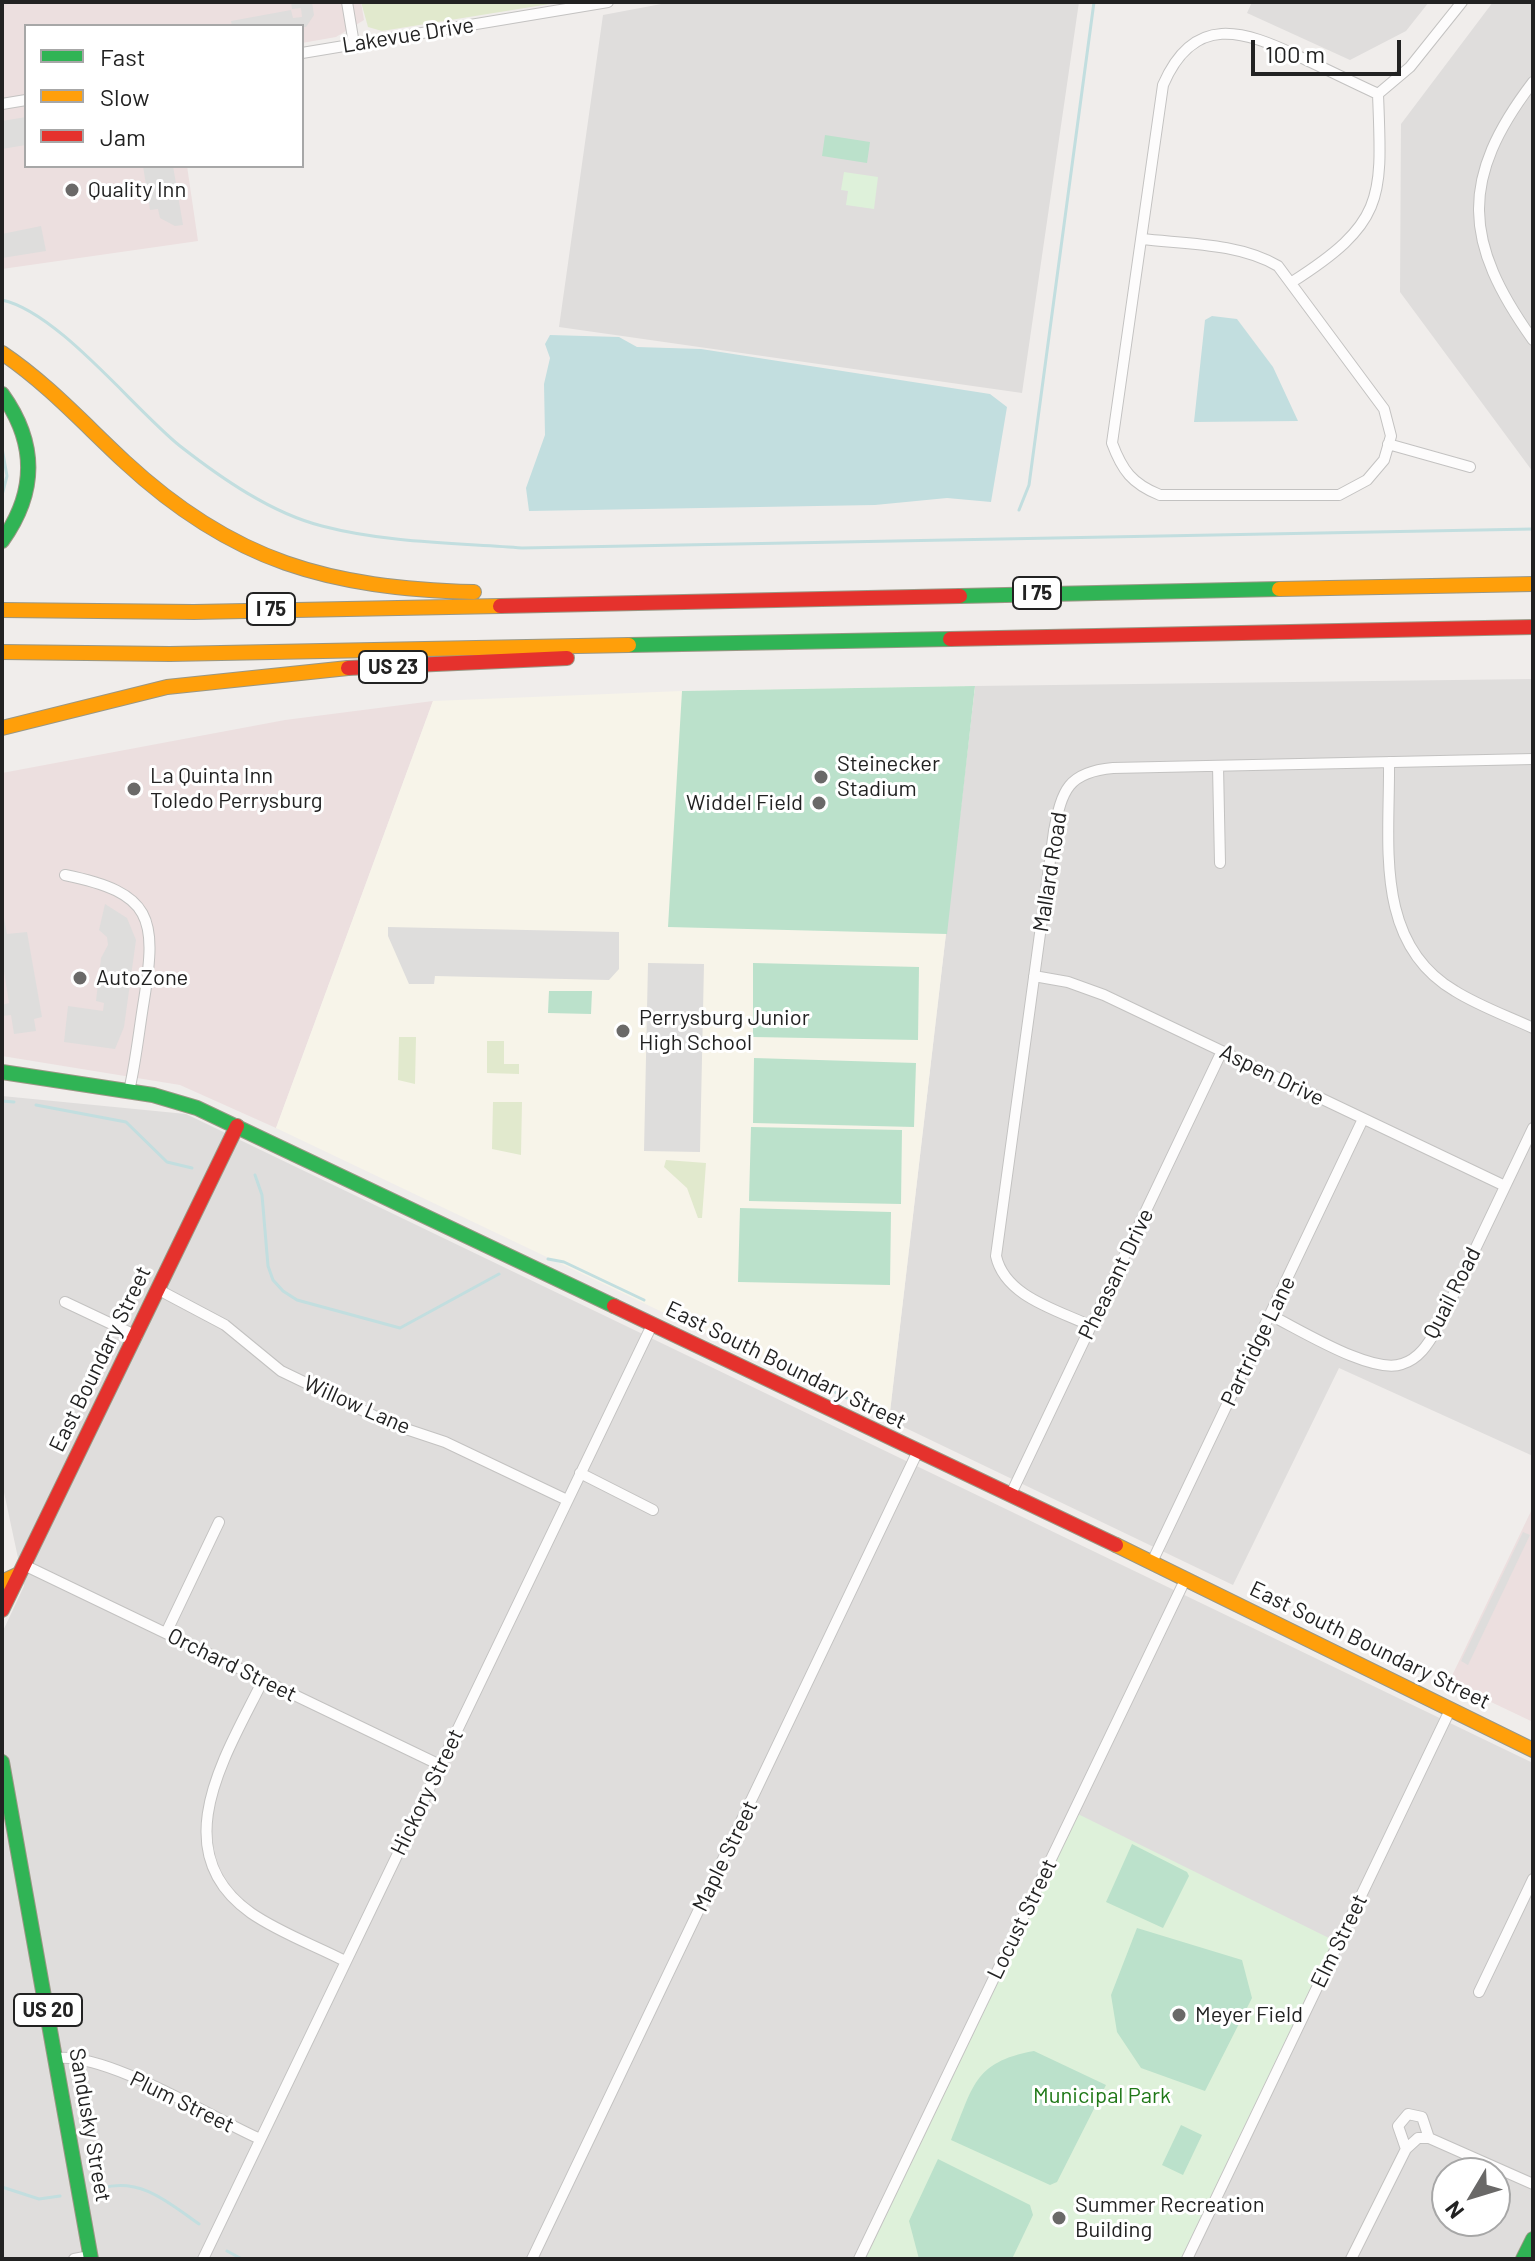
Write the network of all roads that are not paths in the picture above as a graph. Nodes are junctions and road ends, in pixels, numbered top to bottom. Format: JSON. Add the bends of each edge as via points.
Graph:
{"nodes":[{"id":1,"x":347,"y":2,"type":"edge"},
{"id":2,"x":608,"y":2,"type":"edge"},
{"id":3,"x":1462,"y":2,"type":"edge"},
{"id":4,"x":354,"y":44,"type":"junction"},
{"id":5,"x":304,"y":53,"type":"edge"},
{"id":6,"x":1533,"y":82,"type":"edge"},
{"id":7,"x":1378,"y":94,"type":"junction"},
{"id":8,"x":24,"y":100,"type":"edge"},
{"id":9,"x":2,"y":104,"type":"edge"},
{"id":10,"x":1142,"y":239,"type":"junction"},
{"id":11,"x":1292,"y":282,"type":"junction"},
{"id":12,"x":1533,"y":340,"type":"edge"},
{"id":13,"x":2,"y":353,"type":"edge"},
{"id":14,"x":2,"y":394,"type":"edge"},
{"id":15,"x":1388,"y":444,"type":"junction"},
{"id":16,"x":1470,"y":467,"type":"dead end"},
{"id":17,"x":2,"y":541,"type":"edge"},
{"id":18,"x":1533,"y":584,"type":"edge"},
{"id":19,"x":540,"y":602,"type":"junction"},
{"id":20,"x":2,"y":610,"type":"edge"},
{"id":21,"x":1533,"y":627,"type":"edge"},
{"id":22,"x":789,"y":642,"type":"junction"},
{"id":23,"x":2,"y":652,"type":"edge"},
{"id":24,"x":2,"y":728,"type":"edge"},
{"id":25,"x":1533,"y":759,"type":"edge"},
{"id":26,"x":1389,"y":762,"type":"junction"},
{"id":27,"x":1218,"y":766,"type":"junction"},
{"id":28,"x":1220,"y":863,"type":"dead end"},
{"id":29,"x":65,"y":875,"type":"dead end"},
{"id":30,"x":1034,"y":976,"type":"junction"},
{"id":31,"x":1533,"y":1028,"type":"edge"},
{"id":32,"x":1222,"y":1051,"type":"junction"},
{"id":33,"x":2,"y":1072,"type":"edge"},
{"id":34,"x":129,"y":1091,"type":"junction"},
{"id":35,"x":1363,"y":1119,"type":"junction"},
{"id":36,"x":237,"y":1126,"type":"junction"},
{"id":37,"x":1533,"y":1128,"type":"edge"},
{"id":38,"x":1505,"y":1186,"type":"junction"},
{"id":39,"x":159,"y":1290,"type":"junction"},
{"id":40,"x":65,"y":1302,"type":"dead end"},
{"id":41,"x":1270,"y":1315,"type":"junction"},
{"id":42,"x":652,"y":1325,"type":"junction"},
{"id":43,"x":1091,"y":1326,"type":"junction"},
{"id":44,"x":137,"y":1336,"type":"junction"},
{"id":45,"x":917,"y":1453,"type":"junction"},
{"id":46,"x":580,"y":1473,"type":"junction"},
{"id":47,"x":1010,"y":1496,"type":"junction"},
{"id":48,"x":567,"y":1500,"type":"junction"},
{"id":49,"x":653,"y":1510,"type":"dead end"},
{"id":50,"x":219,"y":1522,"type":"dead end"},
{"id":51,"x":1152,"y":1562,"type":"junction"},
{"id":52,"x":21,"y":1569,"type":"junction"},
{"id":53,"x":1186,"y":1578,"type":"junction"},
{"id":54,"x":2,"y":1582,"type":"edge"},
{"id":55,"x":2,"y":1610,"type":"edge"},
{"id":56,"x":166,"y":1633,"type":"junction"},
{"id":57,"x":263,"y":1680,"type":"junction"},
{"id":58,"x":1450,"y":1710,"type":"junction"},
{"id":59,"x":1533,"y":1750,"type":"edge"},
{"id":60,"x":2,"y":1762,"type":"edge"},
{"id":61,"x":440,"y":1765,"type":"junction"},
{"id":62,"x":1533,"y":1879,"type":"edge"},
{"id":63,"x":345,"y":1961,"type":"junction"},
{"id":64,"x":1479,"y":1992,"type":"dead end"},
{"id":65,"x":57,"y":2058,"type":"junction"},
{"id":66,"x":1429,"y":2138,"type":"junction"},
{"id":67,"x":260,"y":2139,"type":"junction"},
{"id":68,"x":1406,"y":2149,"type":"junction"},
{"id":69,"x":1533,"y":2184,"type":"edge"},
{"id":70,"x":1533,"y":2239,"type":"edge"},
{"id":71,"x":91,"y":2258,"type":"edge"},
{"id":72,"x":74,"y":2259,"type":"edge"},
{"id":73,"x":203,"y":2259,"type":"edge"},
{"id":74,"x":532,"y":2259,"type":"edge"},
{"id":75,"x":859,"y":2259,"type":"edge"},
{"id":76,"x":1187,"y":2259,"type":"edge"},
{"id":77,"x":1351,"y":2259,"type":"edge"},
{"id":78,"x":1523,"y":2259,"type":"edge"}],
"edges":[{"from":1,"to":4,"type":"street"},
{"from":2,"to":4,"type":"street","name":"Lakevue Drive"},
{"from":3,"to":7,"type":"street","via":[[1410,67]]},
{"from":4,"to":5,"type":"street","name":"Lakevue Drive"},
{"from":6,"to":12,"type":"street","via":[[1497,133],[1483,173],[1479,212],[1489,270]]},
{"from":7,"to":10,"type":"street","via":[[1248,34],[1209,35],[1198,41],[1173,63],[1163,85]]},
{"from":7,"to":11,"type":"street","via":[[1381,174],[1374,202],[1348,243]]},
{"from":8,"to":9,"type":"street"},
{"from":10,"to":11,"type":"street","via":[[1260,255]]},
{"from":10,"to":15,"type":"street","via":[[1112,443],[1122,470],[1141,488],[1160,495],[1339,495],[1367,480],[1384,460]]},
{"from":11,"to":15,"type":"street","via":[[1384,409]]},
{"from":13,"to":19,"type":"main road","via":[[160,493],[235,544],[326,576],[501,593]]},
{"from":14,"to":17,"type":"main road","via":[[26,434],[31,470],[21,514]]},
{"from":15,"to":16,"type":"street"},
{"from":18,"to":19,"type":"main road","number":"I 75"},
{"from":19,"to":20,"type":"main road","number":"I 75","via":[[194,612]]},
{"from":21,"to":22,"type":"main road","number":"I 75"},
{"from":22,"to":23,"type":"main road","number":"I 75","via":[[170,654]]},
{"from":22,"to":24,"type":"main road","number":"US 23","via":[[234,678],[149,690]]},
{"from":25,"to":26,"type":"street","name":"Mallard Road"},
{"from":26,"to":27,"type":"street","name":"Mallard Road"},
{"from":26,"to":31,"type":"street","via":[[1391,896],[1408,945],[1455,992]]},
{"from":27,"to":28,"type":"street"},
{"from":27,"to":30,"type":"street","name":"Mallard Road","via":[[1098,769],[1071,783],[1058,809]]},
{"from":29,"to":34,"type":"street","via":[[120,892],[149,924],[151,953]]},
{"from":30,"to":32,"type":"street","name":"Aspen Drive","via":[[1093,990]]},
{"from":30,"to":43,"type":"street","name":"Mallard Road","via":[[996,1256],[1012,1286]]},
{"from":32,"to":35,"type":"street","name":"Aspen Drive"},
{"from":32,"to":43,"type":"street","name":"Pheasant Drive"},
{"from":33,"to":34,"type":"main road","name":"East South Boundary Street"},
{"from":34,"to":36,"type":"main road","name":"East South Boundary Street","via":[[175,1101]]},
{"from":35,"to":38,"type":"street","name":"Aspen Drive"},
{"from":35,"to":41,"type":"street","name":"Partridge Lane"},
{"from":36,"to":39,"type":"main road","name":"East Boundary Street"},
{"from":36,"to":42,"type":"main road","name":"East South Boundary Street"},
{"from":37,"to":38,"type":"street","name":"Quail Road"},
{"from":38,"to":41,"type":"street","name":"Quail Road","via":[[1437,1329],[1407,1363],[1372,1363]]},
{"from":39,"to":44,"type":"main road","name":"East Boundary Street"},
{"from":39,"to":48,"type":"street","name":"Willow Lane","via":[[225,1325],[281,1371]]},
{"from":40,"to":44,"type":"street"},
{"from":41,"to":51,"type":"street","name":"Partridge Lane"},
{"from":42,"to":45,"type":"main road","name":"East South Boundary Street"},
{"from":42,"to":46,"type":"street","name":"Hickory Street"},
{"from":43,"to":47,"type":"street","name":"Pheasant Drive"},
{"from":44,"to":52,"type":"main road","name":"East Boundary Street"},
{"from":45,"to":47,"type":"main road","name":"East South Boundary Street"},
{"from":45,"to":74,"type":"street","name":"Maple Street"},
{"from":46,"to":48,"type":"street","name":"Hickory Street"},
{"from":46,"to":49,"type":"street"},
{"from":47,"to":51,"type":"main road","name":"East South Boundary Street"},
{"from":48,"to":61,"type":"street","name":"Hickory Street"},
{"from":50,"to":56,"type":"street"},
{"from":51,"to":53,"type":"main road","name":"East South Boundary Street"},
{"from":52,"to":54,"type":"main road"},
{"from":52,"to":55,"type":"main road","name":"East Boundary Street"},
{"from":52,"to":56,"type":"street","name":"Orchard Street"},
{"from":53,"to":58,"type":"main road","name":"East South Boundary Street"},
{"from":53,"to":75,"type":"street","name":"Locust Street"},
{"from":56,"to":57,"type":"street","name":"Orchard Street"},
{"from":57,"to":61,"type":"street","name":"Orchard Street"},
{"from":57,"to":63,"type":"street","via":[[210,1791],[206,1831],[212,1858],[225,1886],[249,1912]]},
{"from":58,"to":59,"type":"main road","name":"East South Boundary Street"},
{"from":58,"to":76,"type":"street","name":"Elm Street"},
{"from":60,"to":65,"type":"main road","name":"Sandusky Street","number":"US 20"},
{"from":61,"to":63,"type":"street","name":"Hickory Street"},
{"from":62,"to":64,"type":"street"},
{"from":63,"to":67,"type":"street","name":"Hickory Street"},
{"from":65,"to":67,"type":"street","name":"Plum Street","via":[[76,2057],[109,2068]]},
{"from":65,"to":71,"type":"main road","name":"Sandusky Street","number":"US 20"},
{"from":66,"to":68,"type":"street","via":[[1418,2138]]},
{"from":66,"to":68,"type":"street","via":[[1422,2117],[1408,2114],[1398,2126]]},
{"from":66,"to":69,"type":"street"},
{"from":67,"to":73,"type":"street","name":"Hickory Street"},
{"from":68,"to":77,"type":"street"},
{"from":70,"to":78,"type":"main road"},
{"from":71,"to":72,"type":"street"}]}
